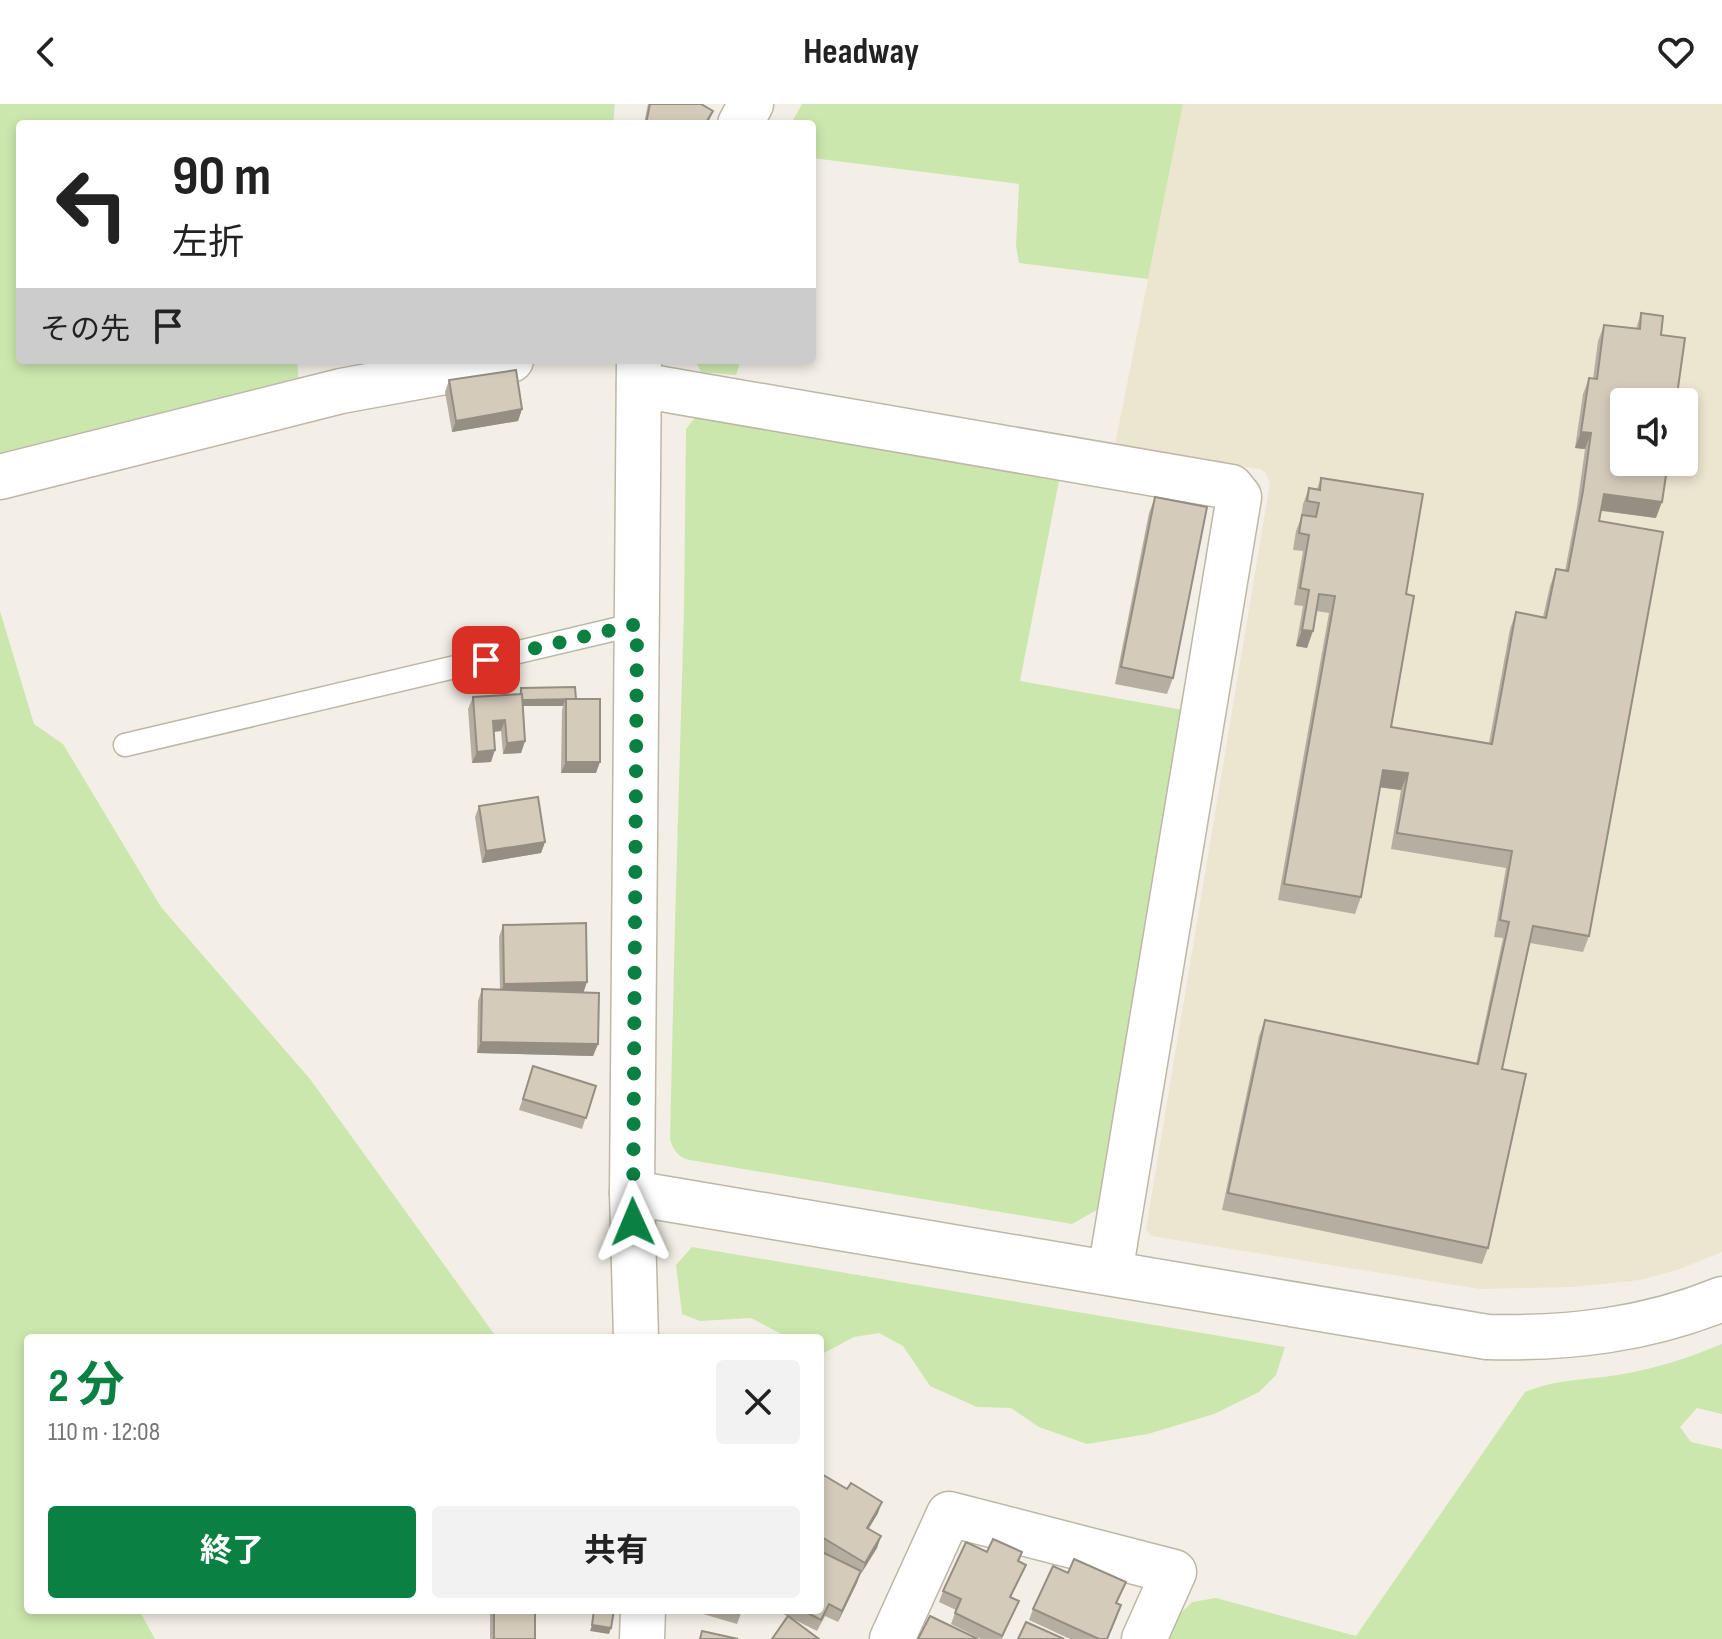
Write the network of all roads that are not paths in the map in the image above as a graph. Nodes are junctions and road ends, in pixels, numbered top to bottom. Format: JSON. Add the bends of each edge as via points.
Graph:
{"nodes":[{"id":1,"x":489,"y":364,"type":"edge"},
{"id":2,"x":639,"y":373,"type":"edge"},
{"id":3,"x":0,"y":477,"type":"edge"},
{"id":4,"x":637,"y":624,"type":"junction"},
{"id":5,"x":125,"y":745,"type":"dead end"},
{"id":6,"x":632,"y":1193,"type":"junction"},
{"id":7,"x":1110,"y":1273,"type":"junction"},
{"id":8,"x":1722,"y":1299,"type":"edge"},
{"id":9,"x":636,"y":1334,"type":"edge"},
{"id":10,"x":643,"y":1614,"type":"edge"},
{"id":11,"x":642,"y":1639,"type":"edge"},
{"id":12,"x":892,"y":1639,"type":"edge"},
{"id":13,"x":1144,"y":1639,"type":"edge"}],
"edges":[{"from":1,"to":3,"type":"street","via":[[341,391]]},
{"from":2,"to":4,"type":"street"},
{"from":2,"to":7,"type":"street","via":[[1231,487],[1239,497]]},
{"from":4,"to":5,"type":"lane"},
{"from":4,"to":6,"type":"street"},
{"from":6,"to":7,"type":"street"},
{"from":6,"to":9,"type":"street"},
{"from":7,"to":8,"type":"street","via":[[1487,1337],[1607,1331],[1656,1322]]},
{"from":10,"to":11,"type":"street"},
{"from":12,"to":13,"type":"street","via":[[949,1514],[1174,1572]]}]}
